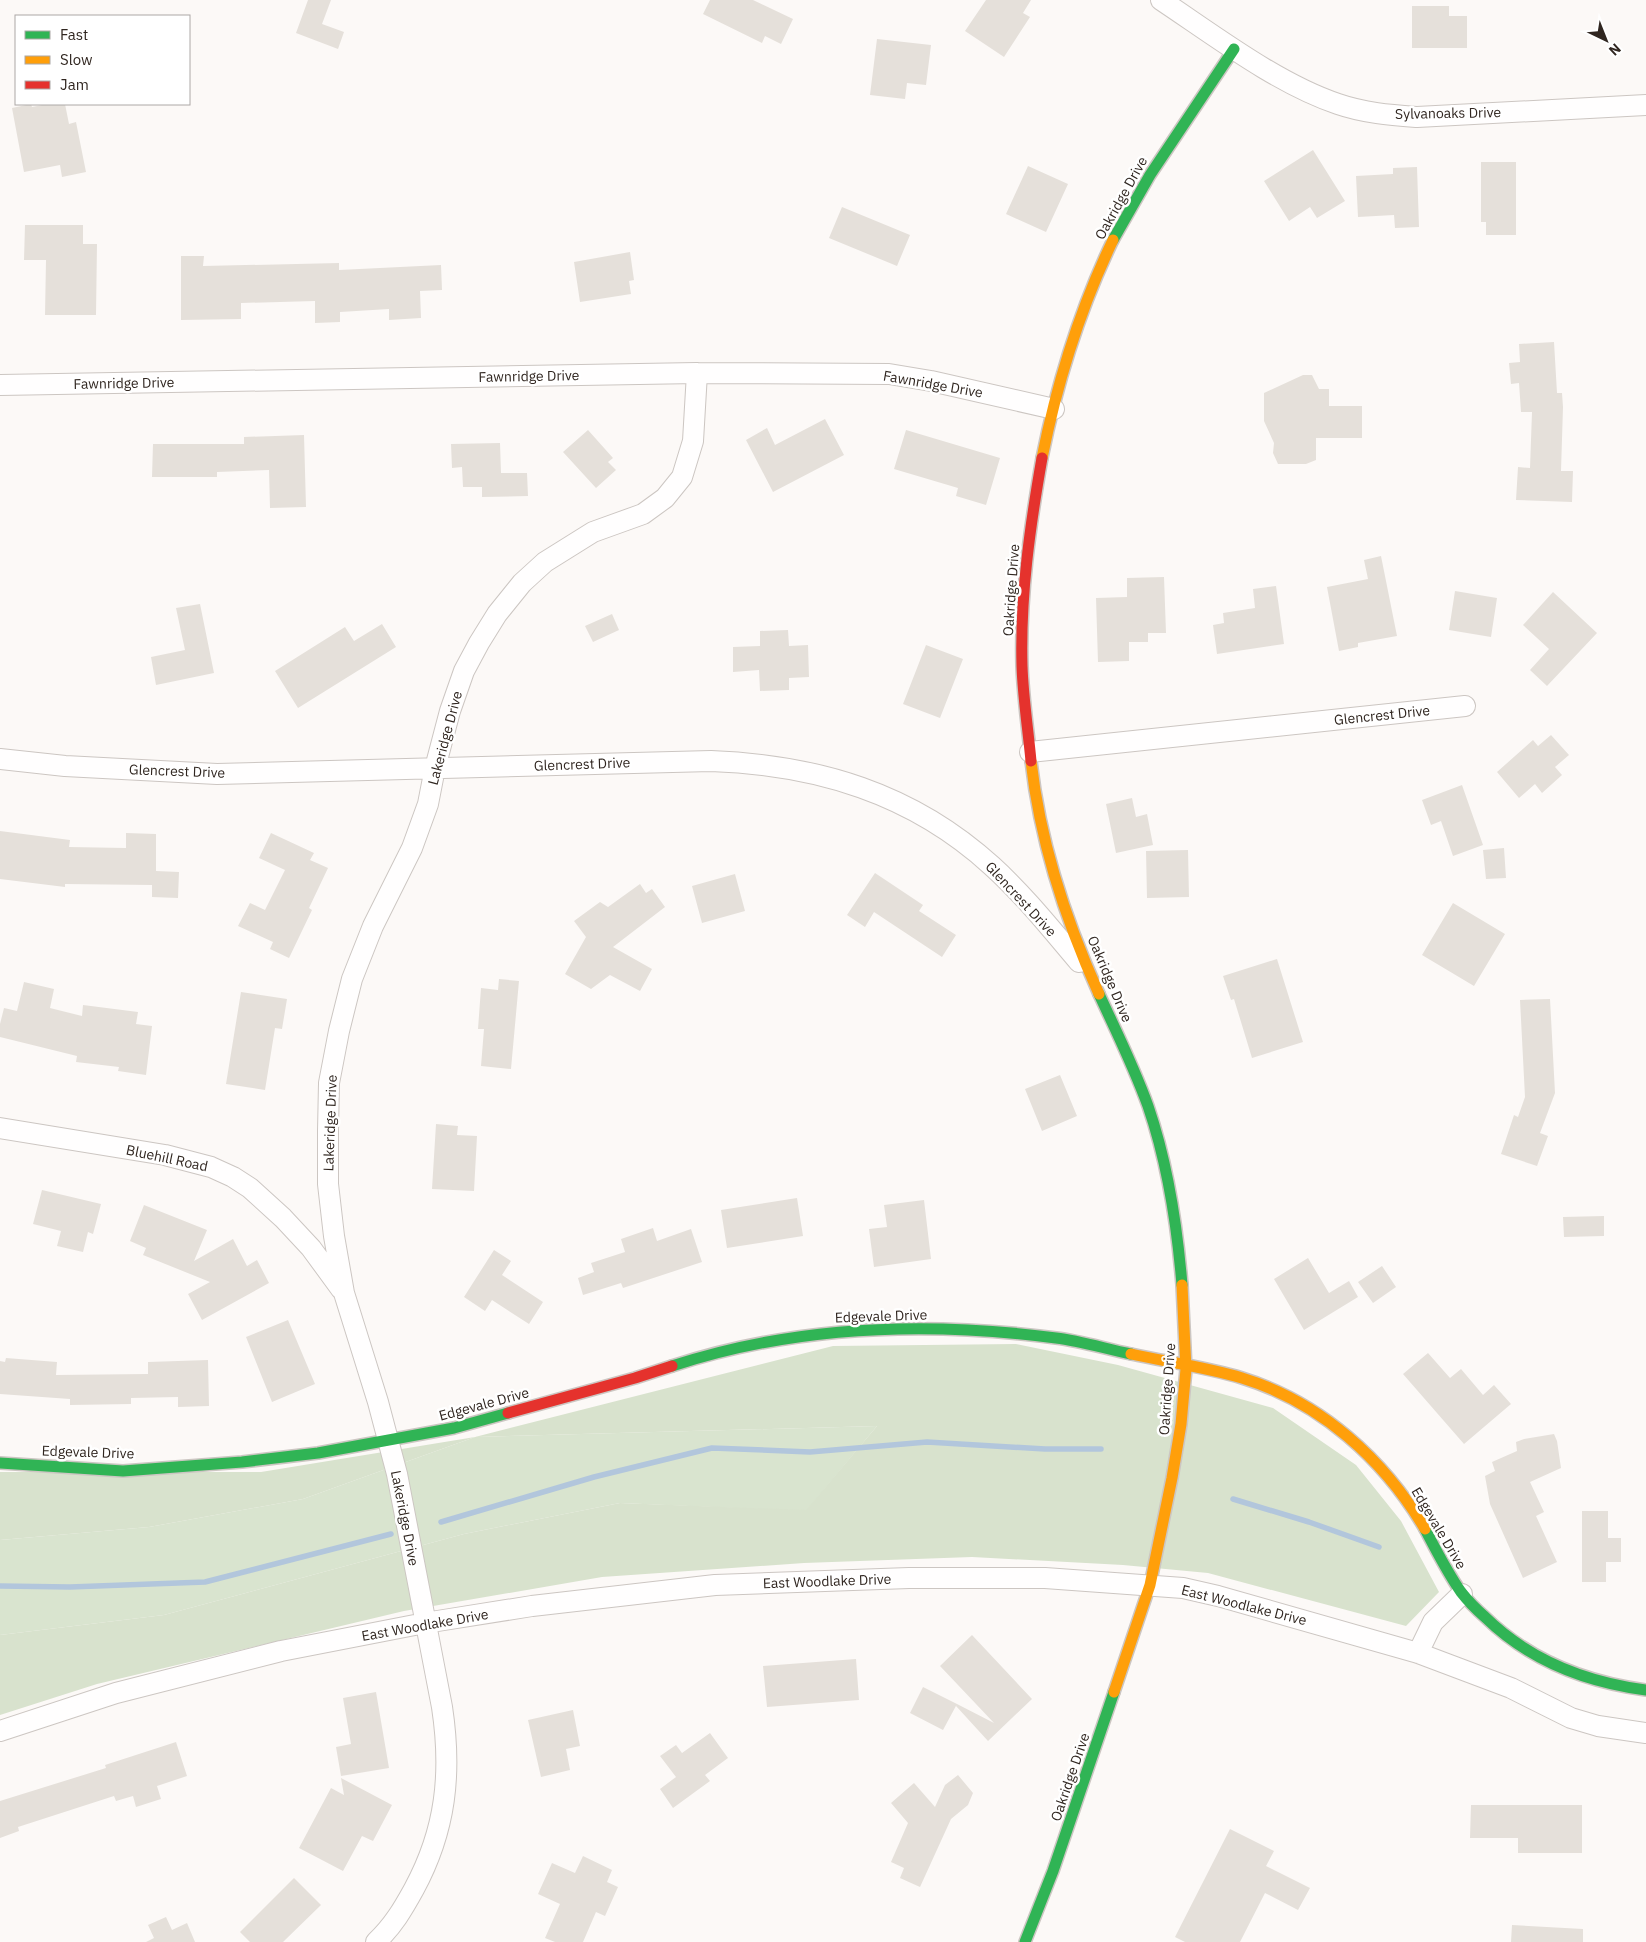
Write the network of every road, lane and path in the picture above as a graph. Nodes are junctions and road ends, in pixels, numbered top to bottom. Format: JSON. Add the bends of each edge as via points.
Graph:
{"nodes":[{"id":1,"x":1161,"y":0,"type":"edge"},
{"id":2,"x":1234,"y":49,"type":"junction"},
{"id":3,"x":1646,"y":105,"type":"edge"},
{"id":4,"x":697,"y":373,"type":"junction"},
{"id":5,"x":0,"y":386,"type":"edge"},
{"id":6,"x":1054,"y":409,"type":"junction"},
{"id":7,"x":1465,"y":706,"type":"dead end"},
{"id":8,"x":1030,"y":752,"type":"junction"},
{"id":9,"x":0,"y":759,"type":"edge"},
{"id":10,"x":435,"y":768,"type":"junction"},
{"id":11,"x":1090,"y":976,"type":"junction"},
{"id":12,"x":0,"y":1128,"type":"edge"},
{"id":13,"x":344,"y":1293,"type":"junction"},
{"id":14,"x":1186,"y":1366,"type":"junction"},
{"id":15,"x":389,"y":1441,"type":"junction"},
{"id":16,"x":0,"y":1463,"type":"edge"},
{"id":17,"x":1150,"y":1585,"type":"junction"},
{"id":18,"x":1462,"y":1594,"type":"junction"},
{"id":19,"x":425,"y":1624,"type":"junction"},
{"id":20,"x":1418,"y":1653,"type":"junction"},
{"id":21,"x":1646,"y":1690,"type":"edge"},
{"id":22,"x":0,"y":1731,"type":"edge"},
{"id":23,"x":1646,"y":1733,"type":"edge"},
{"id":24,"x":376,"y":1942,"type":"edge"},
{"id":25,"x":1025,"y":1942,"type":"edge"}],
"edges":[{"from":1,"to":2,"type":"street","name":"Sylvanoaks Drive"},
{"from":2,"to":3,"type":"street","name":"Sylvanoaks Drive","via":[[1315,96],[1340,105],[1391,115],[1418,117]]},
{"from":2,"to":6,"type":"street","name":"Oakridge Drive","via":[[1148,176],[1107,254],[1077,329]]},
{"from":4,"to":5,"type":"street","name":"Fawnridge Drive"},
{"from":4,"to":6,"type":"street","name":"Fawnridge Drive","via":[[889,374]]},
{"from":4,"to":10,"type":"street","name":"Lakeridge Drive","via":[[693,441],[682,477],[665,498],[643,514],[593,532],[545,562],[522,583],[497,614],[464,671]]},
{"from":6,"to":8,"type":"street","name":"Oakridge Drive","via":[[1034,505],[1025,585],[1022,668]]},
{"from":7,"to":8,"type":"street","name":"Glencrest Drive"},
{"from":8,"to":11,"type":"street","name":"Oakridge Drive","via":[[1036,806],[1049,859]]},
{"from":9,"to":10,"type":"street","name":"Glencrest Drive","via":[[65,766],[217,774]]},
{"from":10,"to":11,"type":"street","name":"Glencrest Drive","via":[[711,761],[753,763],[833,778],[881,794],[952,834],[992,865],[1019,892]]},
{"from":10,"to":13,"type":"street","name":"Lakeridge Drive","via":[[428,804],[412,848],[373,926],[352,979],[339,1031],[330,1083],[328,1184]]},
{"from":11,"to":14,"type":"street","name":"Oakridge Drive","via":[[1148,1106],[1170,1184],[1183,1282]]},
{"from":12,"to":13,"type":"street","name":"Bluehill Road","via":[[165,1155],[211,1167],[233,1177],[283,1218],[311,1248]]},
{"from":13,"to":15,"type":"street","name":"Lakeridge Drive"},
{"from":14,"to":15,"type":"street","name":"Edgevale Drive","via":[[1058,1338],[967,1328],[876,1328],[794,1336],[696,1358],[454,1428]]},
{"from":14,"to":17,"type":"street","name":"Oakridge Drive","via":[[1180,1434]]},
{"from":14,"to":18,"type":"street","name":"Edgevale Drive","via":[[1266,1385],[1326,1419],[1354,1441],[1401,1492]]},
{"from":15,"to":16,"type":"street","name":"Edgevale Drive","via":[[242,1462],[123,1471]]},
{"from":15,"to":19,"type":"street","name":"Lakeridge Drive"},
{"from":17,"to":19,"type":"street","name":"East Woodlake Drive","via":[[1045,1578],[909,1578],[715,1585],[532,1606]]},
{"from":17,"to":20,"type":"street","name":"East Woodlake Drive","via":[[1218,1596]]},
{"from":17,"to":25,"type":"street","name":"Oakridge Drive","via":[[1056,1862]]},
{"from":18,"to":20,"type":"street","via":[[1433,1622]]},
{"from":18,"to":21,"type":"street","name":"Edgevale Drive","via":[[1507,1638],[1551,1666],[1600,1683]]},
{"from":19,"to":22,"type":"street","name":"East Woodlake Drive","via":[[281,1651],[116,1694]]},
{"from":19,"to":24,"type":"street","name":"Lakeridge Drive","via":[[446,1733],[446,1787],[434,1846],[424,1871],[397,1919]]},
{"from":20,"to":23,"type":"street","name":"East Woodlake Drive","via":[[1511,1688],[1571,1718],[1598,1726]]}]}
